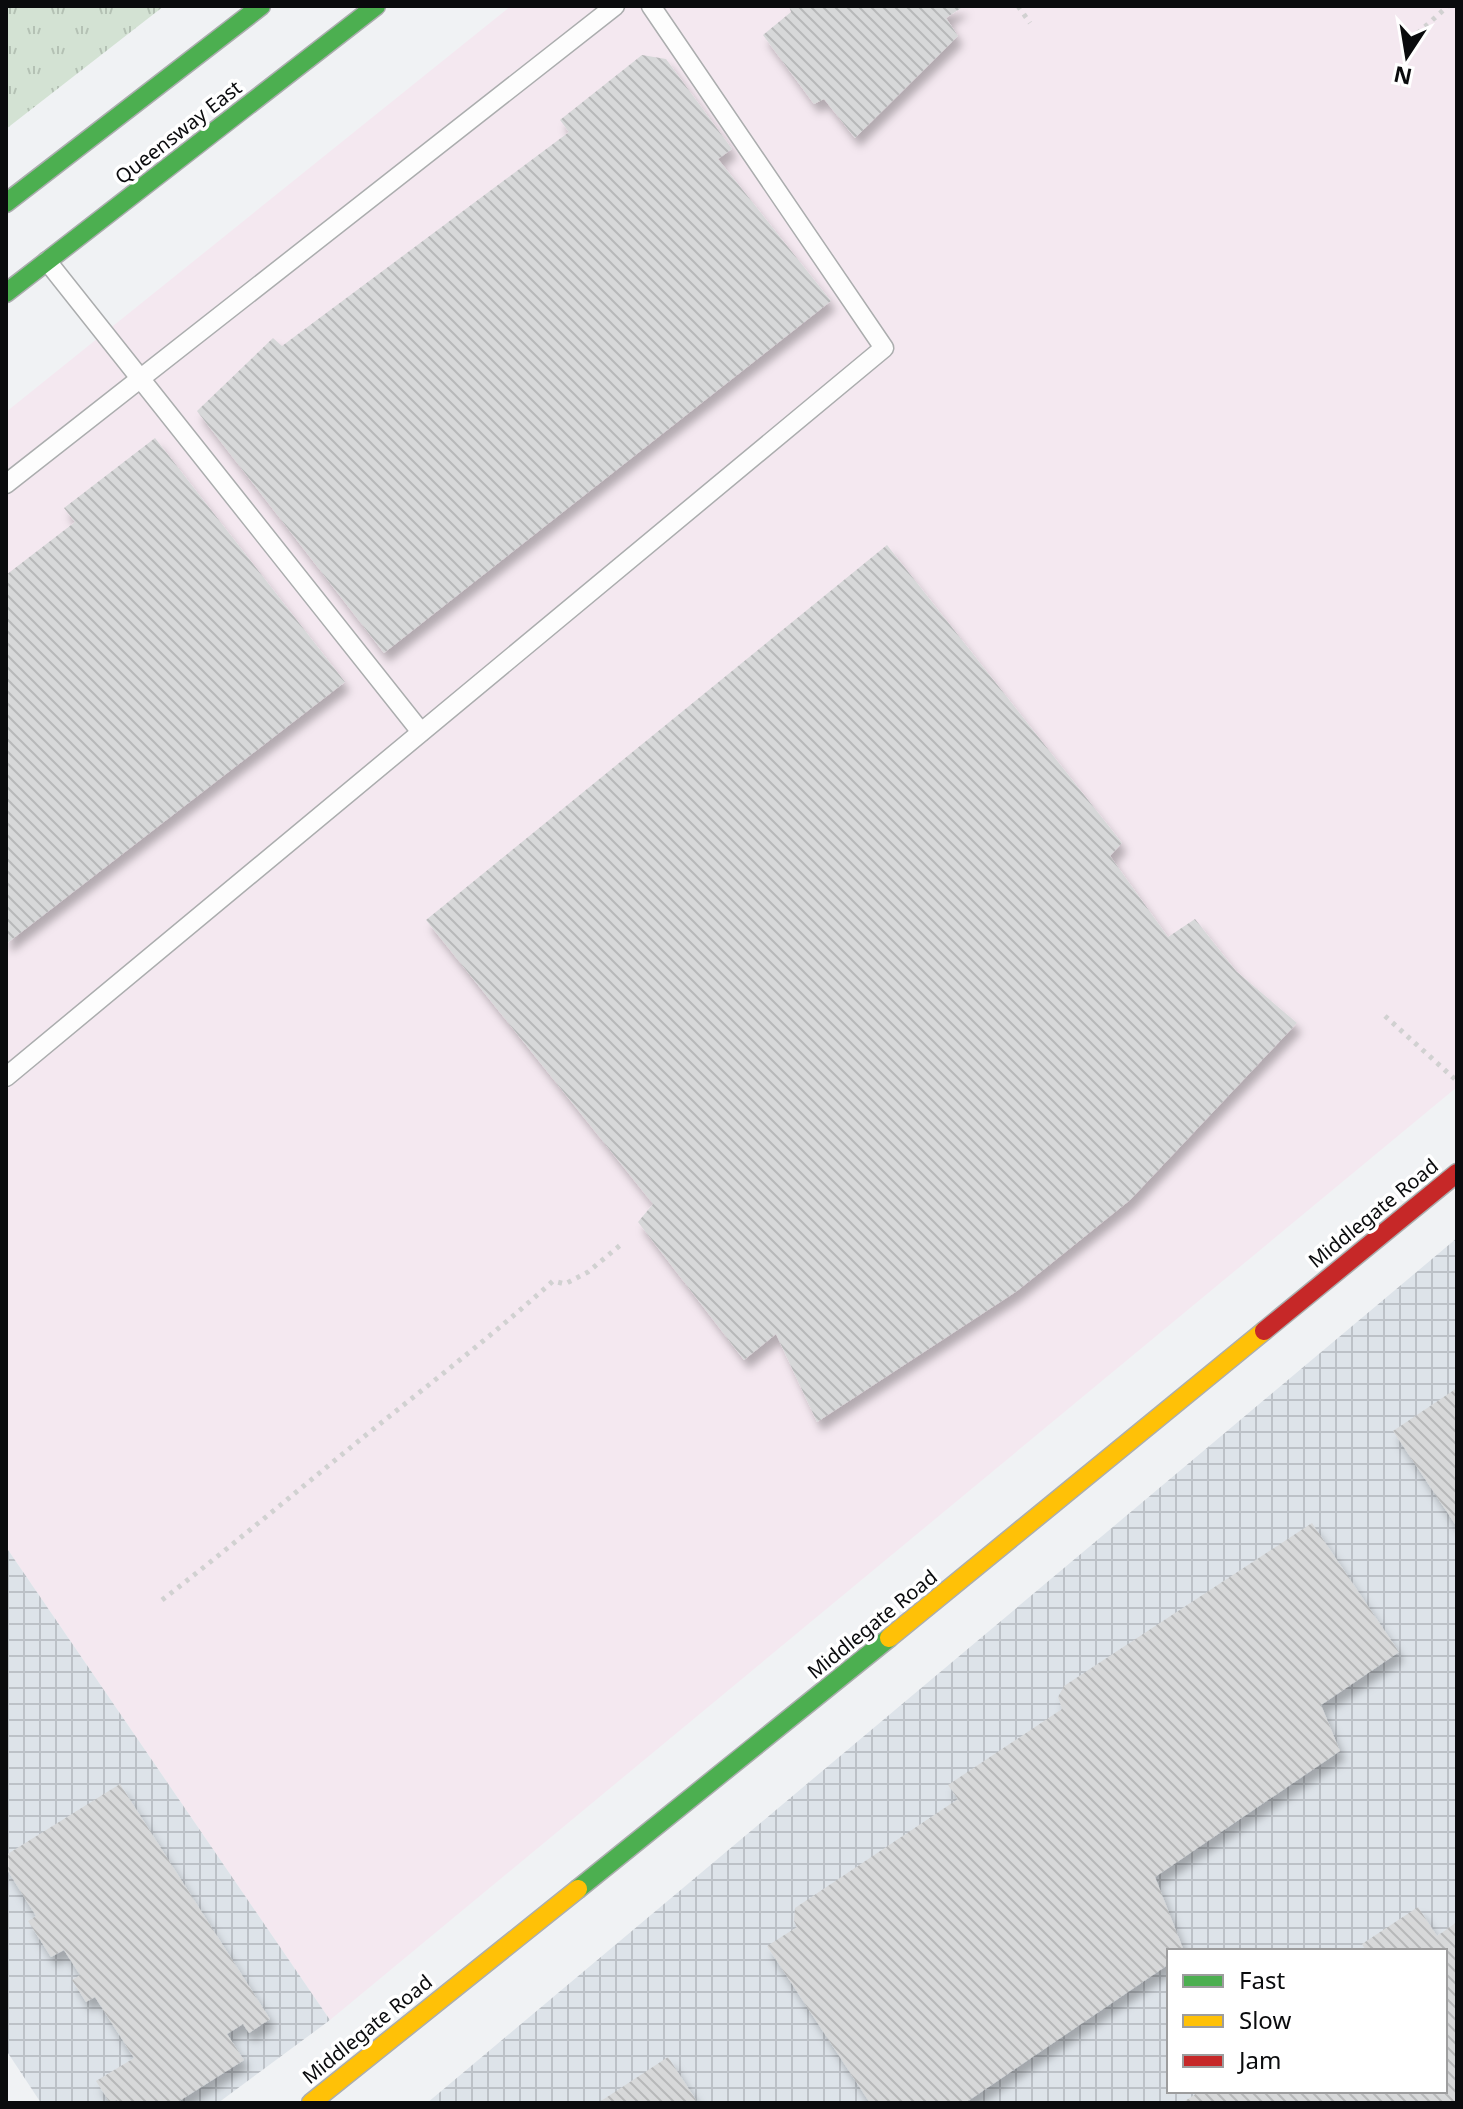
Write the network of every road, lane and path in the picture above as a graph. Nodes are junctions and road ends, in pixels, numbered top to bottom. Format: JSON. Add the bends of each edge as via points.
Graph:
{"nodes":[{"id":1,"x":261,"y":6,"type":"edge"},
{"id":2,"x":376,"y":6,"type":"edge"},
{"id":3,"x":615,"y":6,"type":"edge"},
{"id":4,"x":651,"y":6,"type":"edge"},
{"id":5,"x":1018,"y":6,"type":"edge"},
{"id":6,"x":1448,"y":6,"type":"edge"},
{"id":7,"x":1030,"y":23,"type":"dead end"},
{"id":8,"x":1410,"y":40,"type":"dead end"},
{"id":9,"x":6,"y":203,"type":"edge"},
{"id":10,"x":47,"y":261,"type":"junction"},
{"id":11,"x":6,"y":293,"type":"edge"},
{"id":12,"x":142,"y":378,"type":"junction"},
{"id":13,"x":6,"y":484,"type":"edge"},
{"id":14,"x":421,"y":732,"type":"junction"},
{"id":15,"x":1385,"y":1016,"type":"dead end"},
{"id":16,"x":6,"y":1077,"type":"edge"},
{"id":17,"x":1457,"y":1081,"type":"edge"},
{"id":18,"x":1457,"y":1173,"type":"edge"},
{"id":19,"x":624,"y":1242,"type":"dead end"},
{"id":20,"x":162,"y":1600,"type":"dead end"},
{"id":21,"x":311,"y":2103,"type":"edge"}],
"edges":[{"from":1,"to":9,"type":"street"},
{"from":2,"to":10,"type":"street","name":"Queensway East"},
{"from":3,"to":12,"type":"lane"},
{"from":4,"to":14,"type":"lane","via":[[884,348]]},
{"from":5,"to":7,"type":"path"},
{"from":6,"to":8,"type":"path"},
{"from":10,"to":11,"type":"street","name":"Queensway East"},
{"from":10,"to":12,"type":"lane"},
{"from":12,"to":13,"type":"lane"},
{"from":12,"to":14,"type":"lane"},
{"from":14,"to":16,"type":"lane"},
{"from":15,"to":17,"type":"path"},
{"from":18,"to":21,"type":"street","name":"Middlegate Road","via":[[835,1683]]},
{"from":19,"to":20,"type":"path","via":[[588,1272],[565,1284],[553,1281]]}]}
